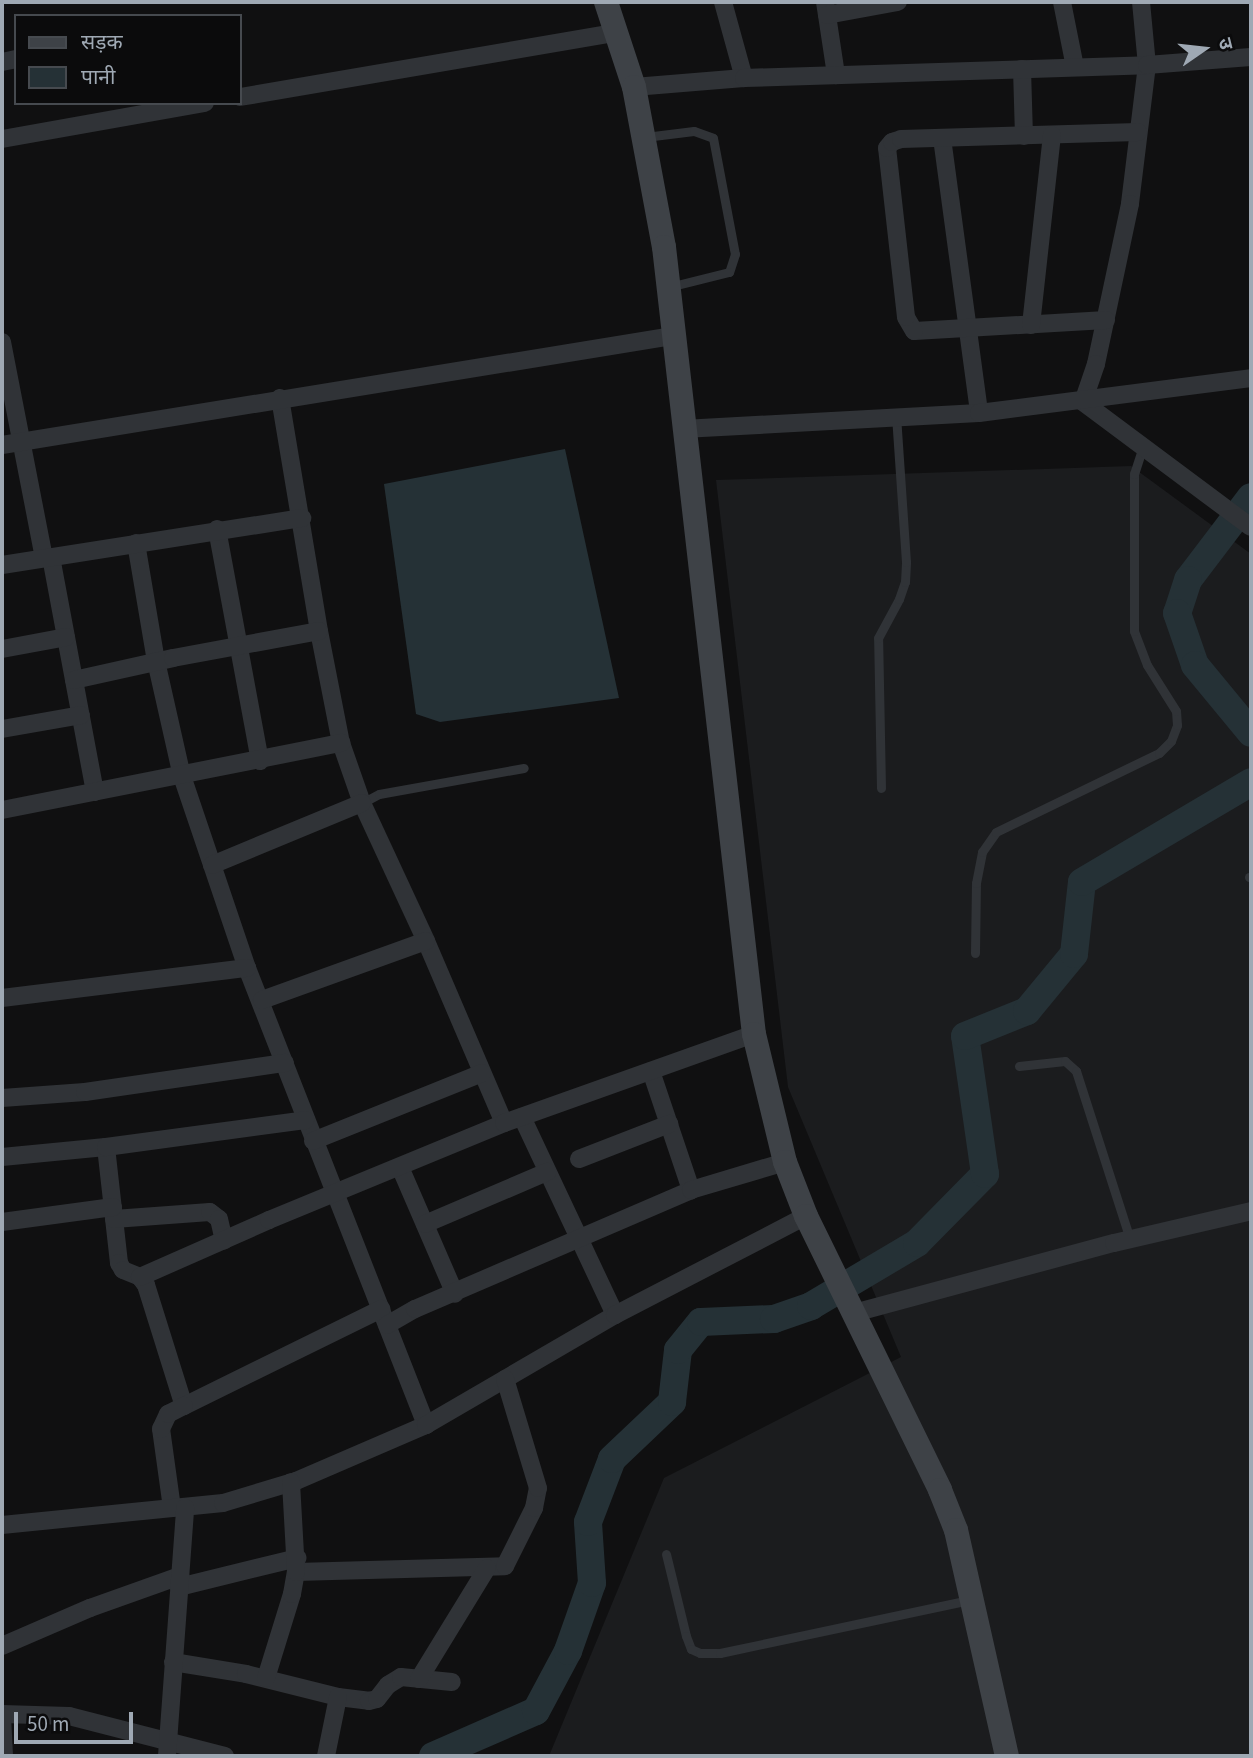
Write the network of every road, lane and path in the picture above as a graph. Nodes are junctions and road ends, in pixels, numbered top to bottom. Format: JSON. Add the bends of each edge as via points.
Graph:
{"nodes":[{"id":1,"x":607,"y":2,"type":"edge"},
{"id":2,"x":723,"y":2,"type":"edge"},
{"id":3,"x":897,"y":2,"type":"edge"},
{"id":4,"x":1062,"y":2,"type":"edge"},
{"id":5,"x":1141,"y":2,"type":"edge"},
{"id":6,"x":826,"y":8,"type":"edge"},
{"id":7,"x":615,"y":33,"type":"junction"},
{"id":8,"x":1251,"y":57,"type":"edge"},
{"id":9,"x":1147,"y":65,"type":"junction"},
{"id":10,"x":1075,"y":67,"type":"junction"},
{"id":11,"x":1022,"y":69,"type":"junction"},
{"id":12,"x":836,"y":75,"type":"junction"},
{"id":13,"x":744,"y":78,"type":"junction"},
{"id":14,"x":634,"y":87,"type":"junction"},
{"id":15,"x":242,"y":97,"type":"edge"},
{"id":16,"x":92,"y":105,"type":"edge"},
{"id":17,"x":193,"y":105,"type":"edge"},
{"id":18,"x":95,"y":122,"type":"junction"},
{"id":19,"x":1139,"y":132,"type":"junction"},
{"id":20,"x":1052,"y":135,"type":"junction"},
{"id":21,"x":1024,"y":136,"type":"junction"},
{"id":22,"x":643,"y":137,"type":"junction"},
{"id":23,"x":942,"y":138,"type":"junction"},
{"id":24,"x":2,"y":139,"type":"edge"},
{"id":25,"x":668,"y":287,"type":"junction"},
{"id":26,"x":1106,"y":320,"type":"junction"},
{"id":27,"x":1031,"y":325,"type":"junction"},
{"id":28,"x":968,"y":329,"type":"junction"},
{"id":29,"x":673,"y":336,"type":"junction"},
{"id":30,"x":2,"y":342,"type":"edge"},
{"id":31,"x":1251,"y":378,"type":"edge"},
{"id":32,"x":280,"y":398,"type":"junction"},
{"id":33,"x":1083,"y":402,"type":"junction"},
{"id":34,"x":979,"y":413,"type":"junction"},
{"id":35,"x":896,"y":417,"type":"junction"},
{"id":36,"x":683,"y":429,"type":"junction"},
{"id":37,"x":10,"y":443,"type":"edge"},
{"id":38,"x":1143,"y":447,"type":"junction"},
{"id":39,"x":302,"y":517,"type":"junction"},
{"id":40,"x":1249,"y":525,"type":"edge"},
{"id":41,"x":218,"y":529,"type":"junction"},
{"id":42,"x":136,"y":543,"type":"junction"},
{"id":43,"x":47,"y":558,"type":"junction"},
{"id":44,"x":2,"y":565,"type":"edge"},
{"id":45,"x":318,"y":631,"type":"junction"},
{"id":46,"x":66,"y":637,"type":"junction"},
{"id":47,"x":238,"y":647,"type":"junction"},
{"id":48,"x":2,"y":649,"type":"edge"},
{"id":49,"x":156,"y":661,"type":"junction"},
{"id":50,"x":74,"y":680,"type":"junction"},
{"id":51,"x":81,"y":715,"type":"junction"},
{"id":52,"x":2,"y":729,"type":"edge"},
{"id":53,"x":341,"y":743,"type":"junction"},
{"id":54,"x":260,"y":761,"type":"junction"},
{"id":55,"x":524,"y":768,"type":"dead end"},
{"id":56,"x":182,"y":776,"type":"junction"},
{"id":57,"x":881,"y":788,"type":"dead end"},
{"id":58,"x":95,"y":792,"type":"junction"},
{"id":59,"x":362,"y":803,"type":"junction"},
{"id":60,"x":2,"y":810,"type":"edge"},
{"id":61,"x":212,"y":864,"type":"junction"},
{"id":62,"x":426,"y":941,"type":"junction"},
{"id":63,"x":975,"y":953,"type":"dead end"},
{"id":64,"x":247,"y":968,"type":"junction"},
{"id":65,"x":2,"y":998,"type":"edge"},
{"id":66,"x":262,"y":1000,"type":"junction"},
{"id":67,"x":754,"y":1034,"type":"junction"},
{"id":68,"x":285,"y":1063,"type":"junction"},
{"id":69,"x":1020,"y":1066,"type":"dead end"},
{"id":70,"x":651,"y":1071,"type":"junction"},
{"id":71,"x":482,"y":1073,"type":"junction"},
{"id":72,"x":2,"y":1098,"type":"edge"},
{"id":73,"x":522,"y":1117,"type":"junction"},
{"id":74,"x":305,"y":1120,"type":"junction"},
{"id":75,"x":504,"y":1123,"type":"junction"},
{"id":76,"x":669,"y":1124,"type":"junction"},
{"id":77,"x":313,"y":1141,"type":"junction"},
{"id":78,"x":106,"y":1147,"type":"junction"},
{"id":79,"x":2,"y":1157,"type":"edge"},
{"id":80,"x":579,"y":1159,"type":"dead end"},
{"id":81,"x":785,"y":1162,"type":"junction"},
{"id":82,"x":401,"y":1167,"type":"junction"},
{"id":83,"x":547,"y":1172,"type":"junction"},
{"id":84,"x":691,"y":1190,"type":"junction"},
{"id":85,"x":336,"y":1195,"type":"junction"},
{"id":86,"x":1251,"y":1211,"type":"edge"},
{"id":87,"x":113,"y":1213,"type":"junction"},
{"id":88,"x":806,"y":1216,"type":"junction"},
{"id":89,"x":2,"y":1222,"type":"edge"},
{"id":90,"x":425,"y":1224,"type":"junction"},
{"id":91,"x":1130,"y":1239,"type":"junction"},
{"id":92,"x":224,"y":1240,"type":"junction"},
{"id":93,"x":579,"y":1241,"type":"junction"},
{"id":94,"x":140,"y":1277,"type":"junction"},
{"id":95,"x":455,"y":1294,"type":"junction"},
{"id":96,"x":849,"y":1306,"type":"junction"},
{"id":97,"x":615,"y":1315,"type":"junction"},
{"id":98,"x":384,"y":1317,"type":"junction"},
{"id":99,"x":505,"y":1379,"type":"junction"},
{"id":100,"x":184,"y":1405,"type":"junction"},
{"id":101,"x":426,"y":1425,"type":"junction"},
{"id":102,"x":291,"y":1482,"type":"junction"},
{"id":103,"x":178,"y":1508,"type":"junction"},
{"id":104,"x":2,"y":1525,"type":"edge"},
{"id":105,"x":666,"y":1554,"type":"dead end"},
{"id":106,"x":296,"y":1565,"type":"junction"},
{"id":107,"x":487,"y":1568,"type":"junction"},
{"id":108,"x":180,"y":1582,"type":"junction"},
{"id":109,"x":973,"y":1600,"type":"junction"},
{"id":110,"x":2,"y":1646,"type":"edge"},
{"id":111,"x":173,"y":1662,"type":"junction"},
{"id":112,"x":266,"y":1678,"type":"junction"},
{"id":113,"x":419,"y":1679,"type":"junction"},
{"id":114,"x":452,"y":1682,"type":"dead end"},
{"id":115,"x":338,"y":1697,"type":"junction"},
{"id":116,"x":2,"y":1715,"type":"edge"},
{"id":117,"x":167,"y":1749,"type":"edge"},
{"id":118,"x":4,"y":1756,"type":"edge"},
{"id":119,"x":225,"y":1756,"type":"edge"},
{"id":120,"x":326,"y":1756,"type":"edge"},
{"id":121,"x":1007,"y":1756,"type":"edge"}],
"edges":[{"from":1,"to":7,"type":"main road"},
{"from":2,"to":13,"type":"street"},
{"from":3,"to":6,"type":"street"},
{"from":4,"to":10,"type":"street"},
{"from":5,"to":9,"type":"street"},
{"from":6,"to":12,"type":"street"},
{"from":7,"to":14,"type":"main road"},
{"from":7,"to":15,"type":"street"},
{"from":8,"to":9,"type":"street"},
{"from":9,"to":10,"type":"street"},
{"from":9,"to":19,"type":"street"},
{"from":10,"to":11,"type":"street"},
{"from":11,"to":12,"type":"street"},
{"from":11,"to":21,"type":"street"},
{"from":12,"to":13,"type":"street"},
{"from":13,"to":14,"type":"street"},
{"from":14,"to":22,"type":"main road"},
{"from":16,"to":18,"type":"street"},
{"from":17,"to":18,"type":"street"},
{"from":18,"to":24,"type":"street"},
{"from":19,"to":20,"type":"street"},
{"from":19,"to":26,"type":"street","via":[[1130,204]]},
{"from":20,"to":21,"type":"street"},
{"from":20,"to":27,"type":"street"},
{"from":21,"to":23,"type":"street"},
{"from":22,"to":25,"type":"main road"},
{"from":22,"to":25,"type":"lane","via":[[694,131],[713,138],[735,254],[729,272]]},
{"from":23,"to":28,"type":"street"},
{"from":23,"to":28,"type":"street","via":[[901,139],[887,148],[906,317],[914,331]]},
{"from":25,"to":29,"type":"main road"},
{"from":26,"to":27,"type":"street"},
{"from":26,"to":33,"type":"street"},
{"from":27,"to":28,"type":"street"},
{"from":28,"to":34,"type":"street"},
{"from":29,"to":32,"type":"street"},
{"from":29,"to":36,"type":"main road"},
{"from":30,"to":37,"type":"street"},
{"from":31,"to":33,"type":"street"},
{"from":32,"to":37,"type":"street"},
{"from":32,"to":39,"type":"street"},
{"from":33,"to":34,"type":"street"},
{"from":33,"to":38,"type":"street"},
{"from":34,"to":35,"type":"street"},
{"from":35,"to":36,"type":"street"},
{"from":35,"to":57,"type":"lane","via":[[906,562],[900,599],[878,638]]},
{"from":36,"to":67,"type":"main road"},
{"from":37,"to":43,"type":"street"},
{"from":38,"to":40,"type":"street"},
{"from":38,"to":63,"type":"lane","via":[[1134,474],[1134,631],[1143,657],[1176,711],[1177,725],[1171,741],[1159,753],[996,832],[982,852],[976,883]]},
{"from":39,"to":41,"type":"street"},
{"from":39,"to":45,"type":"street"},
{"from":41,"to":42,"type":"street"},
{"from":41,"to":47,"type":"street"},
{"from":42,"to":43,"type":"street"},
{"from":42,"to":49,"type":"street"},
{"from":43,"to":44,"type":"street"},
{"from":43,"to":46,"type":"street"},
{"from":45,"to":47,"type":"street"},
{"from":45,"to":53,"type":"street"},
{"from":46,"to":48,"type":"street"},
{"from":46,"to":50,"type":"street"},
{"from":47,"to":49,"type":"street"},
{"from":47,"to":54,"type":"street"},
{"from":49,"to":50,"type":"street"},
{"from":49,"to":56,"type":"street"},
{"from":50,"to":51,"type":"street"},
{"from":51,"to":52,"type":"street"},
{"from":51,"to":58,"type":"street"},
{"from":53,"to":54,"type":"street"},
{"from":53,"to":59,"type":"street"},
{"from":54,"to":56,"type":"street"},
{"from":55,"to":59,"type":"lane","via":[[379,794]]},
{"from":56,"to":58,"type":"street"},
{"from":56,"to":61,"type":"street"},
{"from":58,"to":60,"type":"street"},
{"from":59,"to":61,"type":"street"},
{"from":59,"to":62,"type":"street"},
{"from":61,"to":64,"type":"street"},
{"from":62,"to":66,"type":"street"},
{"from":62,"to":71,"type":"street"},
{"from":64,"to":65,"type":"street"},
{"from":64,"to":66,"type":"street"},
{"from":66,"to":68,"type":"street"},
{"from":67,"to":70,"type":"street"},
{"from":67,"to":81,"type":"main road"},
{"from":68,"to":72,"type":"street","via":[[85,1092]]},
{"from":68,"to":74,"type":"street"},
{"from":69,"to":91,"type":"lane","via":[[1065,1061],[1076,1071]]},
{"from":70,"to":73,"type":"street"},
{"from":70,"to":76,"type":"street"},
{"from":71,"to":75,"type":"street"},
{"from":71,"to":77,"type":"street"},
{"from":73,"to":75,"type":"street"},
{"from":73,"to":83,"type":"street"},
{"from":74,"to":77,"type":"street"},
{"from":74,"to":78,"type":"street"},
{"from":75,"to":82,"type":"street"},
{"from":76,"to":80,"type":"street"},
{"from":76,"to":84,"type":"street"},
{"from":77,"to":85,"type":"street"},
{"from":78,"to":79,"type":"street"},
{"from":78,"to":87,"type":"street"},
{"from":81,"to":84,"type":"street"},
{"from":81,"to":88,"type":"main road"},
{"from":82,"to":85,"type":"street"},
{"from":82,"to":90,"type":"street"},
{"from":83,"to":90,"type":"street"},
{"from":83,"to":93,"type":"street"},
{"from":84,"to":93,"type":"street"},
{"from":85,"to":92,"type":"street"},
{"from":85,"to":98,"type":"street"},
{"from":86,"to":91,"type":"street"},
{"from":87,"to":89,"type":"street"},
{"from":87,"to":92,"type":"street","via":[[209,1212],[219,1219]]},
{"from":87,"to":94,"type":"street","via":[[119,1263],[128,1274]]},
{"from":88,"to":96,"type":"main road"},
{"from":88,"to":97,"type":"street"},
{"from":90,"to":95,"type":"street"},
{"from":91,"to":96,"type":"street"},
{"from":92,"to":94,"type":"street"},
{"from":93,"to":95,"type":"street"},
{"from":93,"to":97,"type":"street"},
{"from":94,"to":100,"type":"street","via":[[156,1312]]},
{"from":95,"to":98,"type":"street"},
{"from":96,"to":109,"type":"main road","via":[[940,1490],[956,1530]]},
{"from":97,"to":99,"type":"street"},
{"from":98,"to":100,"type":"street"},
{"from":98,"to":101,"type":"street"},
{"from":99,"to":101,"type":"street"},
{"from":99,"to":107,"type":"street","via":[[535,1476],[537,1498],[505,1566]]},
{"from":100,"to":103,"type":"street","via":[[168,1414],[161,1429]]},
{"from":101,"to":102,"type":"street"},
{"from":102,"to":103,"type":"street","via":[[223,1503]]},
{"from":102,"to":106,"type":"street"},
{"from":103,"to":104,"type":"street"},
{"from":103,"to":108,"type":"street"},
{"from":105,"to":109,"type":"lane","via":[[685,1636],[700,1653],[720,1653]]},
{"from":106,"to":107,"type":"street"},
{"from":106,"to":108,"type":"street"},
{"from":106,"to":112,"type":"street","via":[[292,1594]]},
{"from":107,"to":113,"type":"street"},
{"from":108,"to":110,"type":"street","via":[[90,1608]]},
{"from":108,"to":111,"type":"street"},
{"from":109,"to":121,"type":"main road"},
{"from":111,"to":112,"type":"street"},
{"from":111,"to":117,"type":"street"},
{"from":112,"to":115,"type":"street"},
{"from":113,"to":114,"type":"street"},
{"from":113,"to":115,"type":"street","via":[[395,1679],[377,1699],[369,1701]]},
{"from":115,"to":120,"type":"street"},
{"from":116,"to":117,"type":"street","via":[[69,1716],[121,1727]]},
{"from":116,"to":118,"type":"street"},
{"from":117,"to":119,"type":"street"}]}
